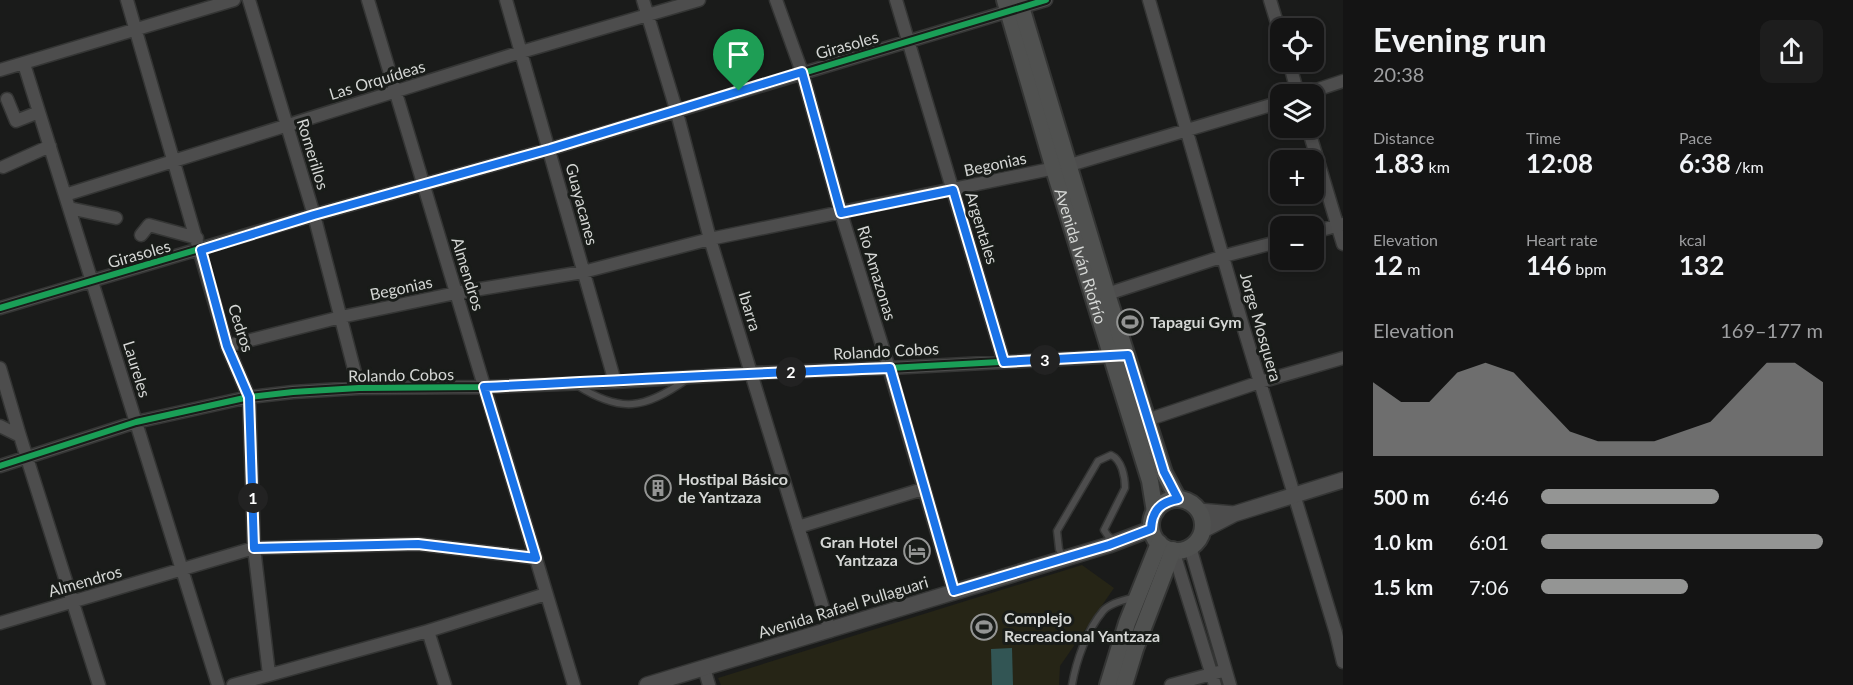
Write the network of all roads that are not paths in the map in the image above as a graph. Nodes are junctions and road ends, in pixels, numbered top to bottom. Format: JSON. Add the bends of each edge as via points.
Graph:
{"nodes":[{"id":1,"x":128,"y":0,"type":"edge"},
{"id":2,"x":234,"y":0,"type":"edge"},
{"id":3,"x":249,"y":0,"type":"edge"},
{"id":4,"x":368,"y":0,"type":"edge"},
{"id":5,"x":506,"y":0,"type":"edge"},
{"id":6,"x":643,"y":0,"type":"edge"},
{"id":7,"x":699,"y":0,"type":"edge"},
{"id":8,"x":776,"y":0,"type":"edge"},
{"id":9,"x":896,"y":0,"type":"edge"},
{"id":10,"x":1046,"y":0,"type":"edge"},
{"id":11,"x":1149,"y":0,"type":"edge"},
{"id":12,"x":1270,"y":0,"type":"edge"},
{"id":13,"x":1014,"y":5,"type":"edge"},
{"id":14,"x":648,"y":15,"type":"junction"},
{"id":15,"x":1276,"y":18,"type":"edge"},
{"id":16,"x":136,"y":30,"type":"junction"},
{"id":17,"x":909,"y":41,"type":"junction"},
{"id":18,"x":521,"y":52,"type":"junction"},
{"id":19,"x":24,"y":64,"type":"junction"},
{"id":20,"x":0,"y":70,"type":"edge"},
{"id":21,"x":802,"y":72,"type":"junction"},
{"id":22,"x":1343,"y":81,"type":"edge"},
{"id":23,"x":1324,"y":87,"type":"edge"},
{"id":24,"x":394,"y":92,"type":"junction"},
{"id":25,"x":7,"y":99,"type":"dead end"},
{"id":26,"x":1270,"y":105,"type":"edge"},
{"id":27,"x":676,"y":110,"type":"junction"},
{"id":28,"x":39,"y":112,"type":"junction"},
{"id":29,"x":287,"y":126,"type":"junction"},
{"id":30,"x":1186,"y":131,"type":"junction"},
{"id":31,"x":1311,"y":138,"type":"edge"},
{"id":32,"x":50,"y":146,"type":"junction"},
{"id":33,"x":550,"y":149,"type":"junction"},
{"id":34,"x":175,"y":161,"type":"junction"},
{"id":35,"x":3,"y":167,"type":"dead end"},
{"id":36,"x":1062,"y":167,"type":"junction"},
{"id":37,"x":424,"y":184,"type":"junction"},
{"id":38,"x":953,"y":190,"type":"junction"},
{"id":39,"x":65,"y":195,"type":"junction"},
{"id":40,"x":69,"y":208,"type":"junction"},
{"id":41,"x":841,"y":213,"type":"junction"},
{"id":42,"x":314,"y":215,"type":"junction"},
{"id":43,"x":116,"y":218,"type":"dead end"},
{"id":44,"x":1340,"y":224,"type":"edge"},
{"id":45,"x":1324,"y":229,"type":"edge"},
{"id":46,"x":141,"y":235,"type":"dead end"},
{"id":47,"x":710,"y":239,"type":"junction"},
{"id":48,"x":199,"y":244,"type":"junction"},
{"id":49,"x":1270,"y":244,"type":"edge"},
{"id":50,"x":1343,"y":244,"type":"edge"},
{"id":51,"x":1224,"y":256,"type":"junction"},
{"id":52,"x":584,"y":272,"type":"junction"},
{"id":53,"x":92,"y":281,"type":"junction"},
{"id":54,"x":456,"y":293,"type":"junction"},
{"id":55,"x":1107,"y":294,"type":"junction"},
{"id":56,"x":0,"y":308,"type":"edge"},
{"id":57,"x":341,"y":318,"type":"junction"},
{"id":58,"x":227,"y":346,"type":"junction"},
{"id":59,"x":1120,"y":356,"type":"junction"},
{"id":60,"x":1343,"y":358,"type":"edge"},
{"id":61,"x":1004,"y":362,"type":"junction"},
{"id":62,"x":0,"y":368,"type":"edge"},
{"id":63,"x":890,"y":368,"type":"junction"},
{"id":64,"x":752,"y":373,"type":"junction"},
{"id":65,"x":691,"y":376,"type":"junction"},
{"id":66,"x":572,"y":382,"type":"junction"},
{"id":67,"x":615,"y":382,"type":"junction"},
{"id":68,"x":1260,"y":382,"type":"junction"},
{"id":69,"x":484,"y":387,"type":"junction"},
{"id":70,"x":359,"y":388,"type":"junction"},
{"id":71,"x":249,"y":397,"type":"junction"},
{"id":72,"x":1147,"y":420,"type":"junction"},
{"id":73,"x":136,"y":422,"type":"junction"},
{"id":74,"x":0,"y":426,"type":"edge"},
{"id":75,"x":20,"y":436,"type":"junction"},
{"id":76,"x":27,"y":457,"type":"junction"},
{"id":77,"x":0,"y":466,"type":"edge"},
{"id":78,"x":1343,"y":480,"type":"edge"},
{"id":79,"x":923,"y":489,"type":"junction"},
{"id":80,"x":1294,"y":495,"type":"junction"},
{"id":81,"x":1178,"y":499,"type":"junction"},
{"id":82,"x":1199,"y":511,"type":"junction"},
{"id":83,"x":1234,"y":514,"type":"junction"},
{"id":84,"x":798,"y":527,"type":"junction"},
{"id":85,"x":1203,"y":530,"type":"junction"},
{"id":86,"x":1166,"y":536,"type":"junction"},
{"id":87,"x":1117,"y":542,"type":"junction"},
{"id":88,"x":254,"y":548,"type":"junction"},
{"id":89,"x":536,"y":558,"type":"junction"},
{"id":90,"x":1064,"y":558,"type":"junction"},
{"id":91,"x":182,"y":570,"type":"junction"},
{"id":92,"x":954,"y":591,"type":"junction"},
{"id":93,"x":546,"y":594,"type":"junction"},
{"id":94,"x":1137,"y":598,"type":"junction"},
{"id":95,"x":73,"y":602,"type":"junction"},
{"id":96,"x":0,"y":623,"type":"edge"},
{"id":97,"x":428,"y":631,"type":"junction"},
{"id":98,"x":830,"y":631,"type":"junction"},
{"id":99,"x":1343,"y":662,"type":"edge"},
{"id":100,"x":704,"y":668,"type":"junction"},
{"id":101,"x":1226,"y":670,"type":"junction"},
{"id":102,"x":269,"y":674,"type":"junction"},
{"id":103,"x":1213,"y":679,"type":"edge"},
{"id":104,"x":99,"y":685,"type":"edge"},
{"id":105,"x":218,"y":685,"type":"edge"},
{"id":106,"x":233,"y":685,"type":"edge"},
{"id":107,"x":445,"y":685,"type":"edge"},
{"id":108,"x":574,"y":685,"type":"edge"},
{"id":109,"x":647,"y":685,"type":"edge"},
{"id":110,"x":709,"y":685,"type":"edge"},
{"id":111,"x":1072,"y":685,"type":"edge"},
{"id":112,"x":1107,"y":685,"type":"edge"},
{"id":113,"x":1124,"y":685,"type":"edge"},
{"id":114,"x":1171,"y":685,"type":"edge"},
{"id":115,"x":1230,"y":685,"type":"edge"}],
"edges":[{"from":1,"to":16,"type":"street","name":"Cedros"},
{"from":2,"to":16,"type":"street"},
{"from":3,"to":29,"type":"street","name":"Romerillos"},
{"from":4,"to":24,"type":"street","name":"Almendros"},
{"from":5,"to":18,"type":"street","name":"Guayacanes"},
{"from":6,"to":14,"type":"street","name":"Ibarra"},
{"from":7,"to":14,"type":"street","name":"Las Orquídeas"},
{"from":8,"to":21,"type":"street","name":"Río Amazonas"},
{"from":9,"to":17,"type":"street","name":"Argentales"},
{"from":10,"to":13,"type":"street","name":"Girasoles"},
{"from":11,"to":30,"type":"street","name":"Jorge Mosquera"},
{"from":12,"to":15,"type":"street"},
{"from":13,"to":17,"type":"street","name":"Girasoles"},
{"from":13,"to":36,"type":"main road","name":"Avenida Iván Riofrío"},
{"from":14,"to":18,"type":"street","name":"Las Orquídeas"},
{"from":14,"to":27,"type":"street","name":"Ibarra"},
{"from":16,"to":19,"type":"street"},
{"from":16,"to":34,"type":"street","name":"Cedros"},
{"from":17,"to":21,"type":"street","name":"Girasoles"},
{"from":17,"to":38,"type":"street","name":"Argentales"},
{"from":18,"to":24,"type":"street","name":"Las Orquídeas"},
{"from":18,"to":33,"type":"street","name":"Guayacanes"},
{"from":19,"to":20,"type":"street"},
{"from":19,"to":28,"type":"street","name":"Laureles"},
{"from":21,"to":27,"type":"street","name":"Girasoles"},
{"from":21,"to":41,"type":"street","name":"Río Amazonas"},
{"from":22,"to":23,"type":"street"},
{"from":24,"to":29,"type":"street","name":"Las Orquídeas"},
{"from":24,"to":37,"type":"street","name":"Almendros"},
{"from":25,"to":28,"type":"street","via":[[16,121]]},
{"from":26,"to":30,"type":"street","name":"Begonias"},
{"from":27,"to":33,"type":"street","name":"Girasoles"},
{"from":27,"to":47,"type":"street","name":"Ibarra"},
{"from":28,"to":32,"type":"street","name":"Laureles"},
{"from":29,"to":34,"type":"street","name":"Las Orquídeas"},
{"from":29,"to":42,"type":"street","name":"Romerillos"},
{"from":30,"to":36,"type":"street","name":"Begonias"},
{"from":30,"to":51,"type":"street","name":"Jorge Mosquera"},
{"from":31,"to":44,"type":"street"},
{"from":32,"to":35,"type":"street"},
{"from":32,"to":39,"type":"street","name":"Laureles"},
{"from":33,"to":37,"type":"street","name":"Girasoles"},
{"from":33,"to":52,"type":"street","name":"Guayacanes"},
{"from":34,"to":39,"type":"street","name":"Las Orquídeas"},
{"from":34,"to":48,"type":"street","name":"Cedros"},
{"from":36,"to":38,"type":"street","name":"Begonias"},
{"from":36,"to":55,"type":"main road","name":"Avenida Iván Riofrío"},
{"from":36,"to":59,"type":"main road","name":"Avenida Iván Riofrío"},
{"from":37,"to":42,"type":"street","name":"Girasoles"},
{"from":37,"to":54,"type":"street","name":"Almendros"},
{"from":38,"to":41,"type":"street","name":"Begonias"},
{"from":38,"to":61,"type":"street","name":"Argentales"},
{"from":39,"to":40,"type":"street","name":"Laureles"},
{"from":40,"to":43,"type":"street"},
{"from":40,"to":53,"type":"street","name":"Laureles"},
{"from":41,"to":47,"type":"street","name":"Begonias"},
{"from":41,"to":63,"type":"street","name":"Río Amazonas"},
{"from":42,"to":48,"type":"street","name":"Girasoles"},
{"from":42,"to":57,"type":"street","name":"Romerillos"},
{"from":44,"to":45,"type":"street"},
{"from":44,"to":50,"type":"street"},
{"from":46,"to":48,"type":"street","via":[[149,225]]},
{"from":47,"to":52,"type":"street","name":"Begonias"},
{"from":47,"to":64,"type":"street","name":"Ibarra"},
{"from":48,"to":53,"type":"street","name":"Girasoles"},
{"from":48,"to":58,"type":"street","name":"Cedros"},
{"from":49,"to":51,"type":"street"},
{"from":51,"to":55,"type":"street"},
{"from":51,"to":68,"type":"street","name":"Jorge Mosquera"},
{"from":52,"to":54,"type":"street","name":"Begonias"},
{"from":52,"to":67,"type":"street","name":"Guayacanes"},
{"from":53,"to":56,"type":"street","name":"Girasoles"},
{"from":53,"to":73,"type":"street","name":"Laureles"},
{"from":54,"to":57,"type":"street","name":"Begonias"},
{"from":54,"to":69,"type":"street","name":"Almendros"},
{"from":55,"to":59,"type":"main road","name":"Avenida Iván Riofrío"},
{"from":57,"to":58,"type":"street","name":"Begonias"},
{"from":57,"to":70,"type":"street","name":"Romerillos"},
{"from":58,"to":71,"type":"street","name":"Cedros"},
{"from":59,"to":61,"type":"street","name":"Rolando Cobos"},
{"from":59,"to":72,"type":"main road","name":"Avenida Iván Riofrío"},
{"from":59,"to":86,"type":"main road","name":"Avenida Iván Riofrío"},
{"from":60,"to":68,"type":"street"},
{"from":61,"to":63,"type":"street","name":"Rolando Cobos"},
{"from":62,"to":75,"type":"street"},
{"from":63,"to":64,"type":"street","name":"Rolando Cobos"},
{"from":63,"to":79,"type":"street","name":"Río Amazonas"},
{"from":64,"to":65,"type":"street","name":"Rolando Cobos"},
{"from":64,"to":84,"type":"street","name":"Ibarra"},
{"from":65,"to":66,"type":"lane","via":[[651,400],[622,405],[600,399]]},
{"from":65,"to":67,"type":"street","name":"Rolando Cobos"},
{"from":66,"to":67,"type":"street","name":"Rolando Cobos"},
{"from":66,"to":69,"type":"street","name":"Rolando Cobos"},
{"from":68,"to":72,"type":"street"},
{"from":68,"to":80,"type":"street","name":"Jorge Mosquera"},
{"from":69,"to":70,"type":"street","name":"Rolando Cobos"},
{"from":69,"to":89,"type":"street","name":"Almendros"},
{"from":70,"to":71,"type":"street","name":"Rolando Cobos"},
{"from":71,"to":73,"type":"street","name":"Rolando Cobos"},
{"from":71,"to":88,"type":"street","name":"Cedros"},
{"from":72,"to":81,"type":"main road","name":"Avenida Iván Riofrío","via":[[1164,472]]},
{"from":73,"to":76,"type":"street","name":"Rolando Cobos"},
{"from":73,"to":91,"type":"street","name":"Laureles"},
{"from":74,"to":75,"type":"street"},
{"from":75,"to":76,"type":"street"},
{"from":76,"to":77,"type":"street","name":"Rolando Cobos"},
{"from":76,"to":95,"type":"street"},
{"from":78,"to":80,"type":"street"},
{"from":79,"to":84,"type":"street"},
{"from":79,"to":92,"type":"street","name":"Río Amazonas"},
{"from":80,"to":83,"type":"street"},
{"from":80,"to":99,"type":"street","name":"Jorge Mosquera"},
{"from":81,"to":82,"type":"main road","via":[[1188,501]]},
{"from":81,"to":86,"type":"main road","via":[[1160,505]]},
{"from":82,"to":83,"type":"street"},
{"from":82,"to":85,"type":"main road"},
{"from":83,"to":85,"type":"street"},
{"from":84,"to":98,"type":"street","name":"Ibarra"},
{"from":85,"to":86,"type":"main road","via":[[1196,542]]},
{"from":86,"to":87,"type":"street","name":"Avenida Rafael Pullaguari"},
{"from":86,"to":94,"type":"main road"},
{"from":86,"to":101,"type":"street"},
{"from":86,"to":103,"type":"street"},
{"from":86,"to":113,"type":"main road"},
{"from":87,"to":90,"type":"street","name":"Avenida Rafael Pullaguari"},
{"from":87,"to":90,"type":"lane","via":[[1104,530],[1125,481],[1120,464],[1111,455],[1098,461],[1057,531]]},
{"from":88,"to":89,"type":"street","name":"Almendros","via":[[418,544]]},
{"from":88,"to":91,"type":"street","name":"Almendros"},
{"from":88,"to":102,"type":"street","name":"Cedros"},
{"from":89,"to":93,"type":"street","name":"Almendros"},
{"from":90,"to":92,"type":"street","name":"Avenida Rafael Pullaguari"},
{"from":91,"to":95,"type":"street","name":"Almendros"},
{"from":91,"to":105,"type":"street","name":"Laureles"},
{"from":92,"to":98,"type":"street","name":"Avenida Rafael Pullaguari"},
{"from":93,"to":97,"type":"street"},
{"from":93,"to":108,"type":"street","name":"Almendros"},
{"from":94,"to":111,"type":"lane","via":[[1122,600],[1104,610],[1084,644]]},
{"from":94,"to":112,"type":"main road"},
{"from":95,"to":96,"type":"street","name":"Almendros"},
{"from":95,"to":104,"type":"street"},
{"from":97,"to":102,"type":"street"},
{"from":97,"to":107,"type":"street"},
{"from":98,"to":100,"type":"street","name":"Avenida Rafael Pullaguari"},
{"from":100,"to":109,"type":"street","name":"Avenida Rafael Pullaguari"},
{"from":100,"to":110,"type":"street"},
{"from":101,"to":103,"type":"street"},
{"from":101,"to":115,"type":"street"},
{"from":102,"to":106,"type":"street"},
{"from":103,"to":114,"type":"street"}]}
